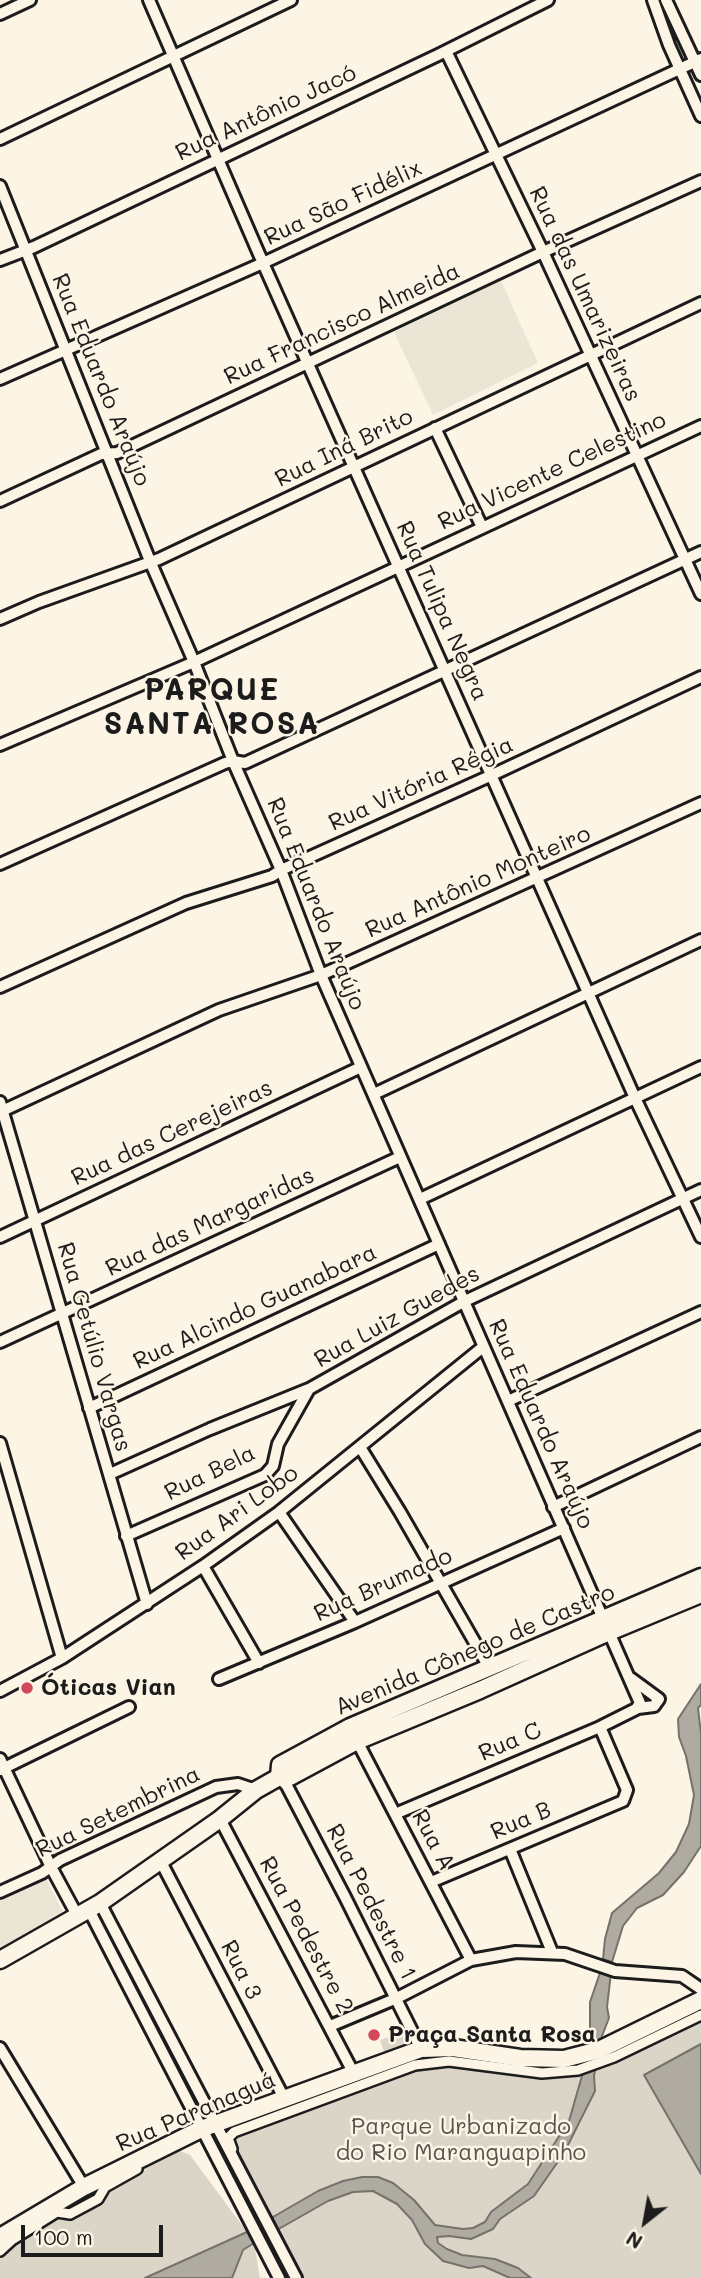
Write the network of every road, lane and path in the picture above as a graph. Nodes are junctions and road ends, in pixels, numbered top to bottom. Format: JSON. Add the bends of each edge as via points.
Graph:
{"nodes":[{"id":1,"x":30,"y":0,"type":"edge"},
{"id":2,"x":149,"y":0,"type":"edge"},
{"id":3,"x":292,"y":0,"type":"edge"},
{"id":4,"x":548,"y":0,"type":"edge"},
{"id":5,"x":653,"y":0,"type":"edge"},
{"id":6,"x":666,"y":0,"type":"edge"},
{"id":7,"x":0,"y":14,"type":"edge"},
{"id":8,"x":446,"y":51,"type":"junction"},
{"id":9,"x":174,"y":56,"type":"junction"},
{"id":10,"x":698,"y":61,"type":"edge"},
{"id":11,"x":680,"y":69,"type":"junction"},
{"id":12,"x":701,"y":75,"type":"edge"},
{"id":13,"x":701,"y":116,"type":"edge"},
{"id":14,"x":0,"y":139,"type":"edge"},
{"id":15,"x":495,"y":155,"type":"junction"},
{"id":16,"x":218,"y":159,"type":"junction"},
{"id":17,"x":701,"y":181,"type":"edge"},
{"id":18,"x":0,"y":186,"type":"edge"},
{"id":19,"x":27,"y":250,"type":"junction"},
{"id":20,"x":543,"y":252,"type":"junction"},
{"id":21,"x":0,"y":260,"type":"edge"},
{"id":22,"x":263,"y":263,"type":"junction"},
{"id":23,"x":701,"y":303,"type":"edge"},
{"id":24,"x":66,"y":350,"type":"junction"},
{"id":25,"x":591,"y":353,"type":"junction"},
{"id":26,"x":308,"y":363,"type":"junction"},
{"id":27,"x":0,"y":379,"type":"edge"},
{"id":28,"x":701,"y":426,"type":"edge"},
{"id":29,"x":435,"y":428,"type":"junction"},
{"id":30,"x":107,"y":453,"type":"junction"},
{"id":31,"x":637,"y":455,"type":"junction"},
{"id":32,"x":355,"y":467,"type":"junction"},
{"id":33,"x":0,"y":501,"type":"edge"},
{"id":34,"x":482,"y":527,"type":"junction"},
{"id":35,"x":701,"y":552,"type":"edge"},
{"id":36,"x":686,"y":559,"type":"junction"},
{"id":37,"x":150,"y":561,"type":"junction"},
{"id":38,"x":398,"y":566,"type":"junction"},
{"id":39,"x":701,"y":594,"type":"edge"},
{"id":40,"x":0,"y":620,"type":"edge"},
{"id":41,"x":194,"y":662,"type":"junction"},
{"id":42,"x":446,"y":671,"type":"junction"},
{"id":43,"x":701,"y":677,"type":"edge"},
{"id":44,"x":0,"y":745,"type":"edge"},
{"id":45,"x":233,"y":761,"type":"junction"},
{"id":46,"x":492,"y":775,"type":"junction"},
{"id":47,"x":701,"y":803,"type":"edge"},
{"id":48,"x":0,"y":864,"type":"edge"},
{"id":49,"x":281,"y":870,"type":"junction"},
{"id":50,"x":538,"y":878,"type":"junction"},
{"id":51,"x":701,"y":940,"type":"edge"},
{"id":52,"x":321,"y":975,"type":"junction"},
{"id":53,"x":0,"y":987,"type":"edge"},
{"id":54,"x":590,"y":994,"type":"junction"},
{"id":55,"x":361,"y":1067,"type":"junction"},
{"id":56,"x":701,"y":1067,"type":"edge"},
{"id":57,"x":374,"y":1094,"type":"junction"},
{"id":58,"x":635,"y":1098,"type":"junction"},
{"id":59,"x":1,"y":1108,"type":"edge"},
{"id":60,"x":400,"y":1157,"type":"junction"},
{"id":61,"x":701,"y":1190,"type":"edge"},
{"id":62,"x":682,"y":1198,"type":"junction"},
{"id":63,"x":420,"y":1199,"type":"junction"},
{"id":64,"x":36,"y":1221,"type":"junction"},
{"id":65,"x":0,"y":1237,"type":"edge"},
{"id":66,"x":701,"y":1237,"type":"edge"},
{"id":67,"x":439,"y":1244,"type":"junction"},
{"id":68,"x":465,"y":1301,"type":"junction"},
{"id":69,"x":701,"y":1312,"type":"edge"},
{"id":70,"x":61,"y":1314,"type":"junction"},
{"id":71,"x":0,"y":1342,"type":"edge"},
{"id":72,"x":483,"y":1347,"type":"junction"},
{"id":73,"x":309,"y":1389,"type":"junction"},
{"id":74,"x":508,"y":1401,"type":"junction"},
{"id":75,"x":89,"y":1408,"type":"junction"},
{"id":76,"x":701,"y":1437,"type":"edge"},
{"id":77,"x":0,"y":1443,"type":"edge"},
{"id":78,"x":360,"y":1447,"type":"junction"},
{"id":79,"x":110,"y":1474,"type":"junction"},
{"id":80,"x":553,"y":1507,"type":"junction"},
{"id":81,"x":279,"y":1511,"type":"junction"},
{"id":82,"x":564,"y":1528,"type":"junction"},
{"id":83,"x":126,"y":1536,"type":"junction"},
{"id":84,"x":203,"y":1566,"type":"junction"},
{"id":85,"x":701,"y":1577,"type":"edge"},
{"id":86,"x":439,"y":1583,"type":"junction"},
{"id":87,"x":701,"y":1594,"type":"edge"},
{"id":88,"x":146,"y":1604,"type":"junction"},
{"id":89,"x":355,"y":1622,"type":"junction"},
{"id":90,"x":606,"y":1626,"type":"junction"},
{"id":91,"x":62,"y":1658,"type":"junction"},
{"id":92,"x":259,"y":1663,"type":"junction"},
{"id":93,"x":490,"y":1669,"type":"junction"},
{"id":94,"x":628,"y":1676,"type":"junction"},
{"id":95,"x":219,"y":1679,"type":"dead end"},
{"id":96,"x":477,"y":1683,"type":"junction"},
{"id":97,"x":0,"y":1691,"type":"edge"},
{"id":98,"x":129,"y":1707,"type":"dead end"},
{"id":99,"x":639,"y":1707,"type":"junction"},
{"id":100,"x":600,"y":1727,"type":"junction"},
{"id":101,"x":353,"y":1734,"type":"junction"},
{"id":102,"x":1,"y":1766,"type":"edge"},
{"id":103,"x":279,"y":1777,"type":"junction"},
{"id":104,"x":256,"y":1790,"type":"junction"},
{"id":105,"x":395,"y":1814,"type":"junction"},
{"id":106,"x":220,"y":1819,"type":"junction"},
{"id":107,"x":510,"y":1849,"type":"junction"},
{"id":108,"x":160,"y":1860,"type":"junction"},
{"id":109,"x":51,"y":1867,"type":"junction"},
{"id":110,"x":431,"y":1882,"type":"junction"},
{"id":111,"x":0,"y":1892,"type":"edge"},
{"id":112,"x":89,"y":1910,"type":"junction"},
{"id":113,"x":552,"y":1952,"type":"junction"},
{"id":114,"x":471,"y":1960,"type":"junction"},
{"id":115,"x":0,"y":1961,"type":"edge"},
{"id":116,"x":701,"y":1989,"type":"edge"},
{"id":117,"x":397,"y":1998,"type":"junction"},
{"id":118,"x":701,"y":2000,"type":"edge"},
{"id":119,"x":701,"y":2015,"type":"edge"},
{"id":120,"x":330,"y":2026,"type":"junction"},
{"id":121,"x":0,"y":2048,"type":"edge"},
{"id":122,"x":421,"y":2049,"type":"junction"},
{"id":123,"x":591,"y":2059,"type":"junction"},
{"id":124,"x":354,"y":2072,"type":"junction"},
{"id":125,"x":284,"y":2098,"type":"junction"},
{"id":126,"x":207,"y":2129,"type":"junction"},
{"id":127,"x":84,"y":2187,"type":"junction"},
{"id":128,"x":256,"y":2198,"type":"junction"},
{"id":129,"x":0,"y":2237,"type":"edge"},
{"id":130,"x":0,"y":2251,"type":"edge"},
{"id":131,"x":279,"y":2278,"type":"edge"},
{"id":132,"x":298,"y":2278,"type":"edge"}],
"edges":[{"from":1,"to":7,"type":"street"},
{"from":2,"to":9,"type":"street","name":"Rua Tulipa Negra"},
{"from":3,"to":9,"type":"street"},
{"from":4,"to":8,"type":"street","name":"Rua Antônio Jacó"},
{"from":5,"to":11,"type":"street"},
{"from":6,"to":10,"type":"street"},
{"from":8,"to":15,"type":"street","name":"Rua das Umarizeiras"},
{"from":8,"to":16,"type":"street","name":"Rua Antônio Jacó"},
{"from":9,"to":14,"type":"street"},
{"from":9,"to":16,"type":"street","name":"Rua Tulipa Negra"},
{"from":10,"to":11,"type":"street","name":"Rua São Fidélix"},
{"from":10,"to":12,"type":"street"},
{"from":11,"to":13,"type":"street"},
{"from":11,"to":15,"type":"street","name":"Rua São Fidélix"},
{"from":15,"to":20,"type":"street","name":"Rua das Umarizeiras"},
{"from":15,"to":22,"type":"street","name":"Rua São Fidélix"},
{"from":16,"to":19,"type":"street","name":"Rua Antônio Jacó"},
{"from":16,"to":22,"type":"street","name":"Rua Tulipa Negra"},
{"from":17,"to":20,"type":"street","name":"Rua Francisco Almeida"},
{"from":18,"to":19,"type":"street","name":"Rua Eduardo Araújo"},
{"from":19,"to":21,"type":"street","name":"Rua Antônio Jacó"},
{"from":19,"to":24,"type":"street","name":"Rua Eduardo Araújo"},
{"from":20,"to":25,"type":"street","name":"Rua das Umarizeiras"},
{"from":20,"to":26,"type":"street","name":"Rua Francisco Almeida"},
{"from":22,"to":24,"type":"street","name":"Rua São Fidélix"},
{"from":22,"to":26,"type":"street","name":"Rua Tulipa Negra"},
{"from":23,"to":25,"type":"street","name":"Rua Iná Brito"},
{"from":24,"to":27,"type":"street","name":"Rua São Fidélix"},
{"from":24,"to":30,"type":"street","name":"Rua Eduardo Araújo"},
{"from":25,"to":29,"type":"street","name":"Rua Iná Brito"},
{"from":25,"to":31,"type":"street","name":"Rua das Umarizeiras"},
{"from":26,"to":30,"type":"street","name":"Rua Francisco Almeida","via":[[117,453]]},
{"from":26,"to":32,"type":"street","name":"Rua Tulipa Negra"},
{"from":28,"to":31,"type":"street","name":"Rua Vicente Celestino"},
{"from":29,"to":32,"type":"street","name":"Rua Iná Brito"},
{"from":29,"to":34,"type":"street"},
{"from":30,"to":33,"type":"street","name":"Rua Francisco Almeida"},
{"from":30,"to":37,"type":"street","name":"Rua Eduardo Araújo"},
{"from":31,"to":34,"type":"street","name":"Rua Vicente Celestino"},
{"from":31,"to":36,"type":"street","name":"Rua das Umarizeiras"},
{"from":32,"to":37,"type":"street","name":"Rua Iná Brito"},
{"from":32,"to":38,"type":"street","name":"Rua Tulipa Negra"},
{"from":34,"to":38,"type":"street","name":"Rua Vicente Celestino"},
{"from":35,"to":36,"type":"street"},
{"from":36,"to":39,"type":"street","name":"Rua das Umarizeiras"},
{"from":36,"to":42,"type":"street"},
{"from":37,"to":40,"type":"street","name":"Rua Iná Brito"},
{"from":37,"to":41,"type":"street","name":"Rua Eduardo Araújo"},
{"from":38,"to":41,"type":"street","name":"Rua Vicente Celestino"},
{"from":38,"to":42,"type":"street","name":"Rua Tulipa Negra"},
{"from":41,"to":44,"type":"street","name":"Rua Vicente Celestino"},
{"from":41,"to":45,"type":"street","name":"Rua Eduardo Araújo"},
{"from":42,"to":45,"type":"street","via":[[245,763]]},
{"from":42,"to":46,"type":"street","name":"Rua Tulipa Negra"},
{"from":43,"to":46,"type":"street","name":"Rua Vitória Régia"},
{"from":45,"to":48,"type":"street"},
{"from":45,"to":49,"type":"street","name":"Rua Eduardo Araújo"},
{"from":46,"to":49,"type":"street","name":"Rua Vitória Régia"},
{"from":46,"to":50,"type":"street","name":"Rua Tulipa Negra"},
{"from":47,"to":50,"type":"street","name":"Rua Antônio Monteiro"},
{"from":49,"to":52,"type":"street","name":"Rua Eduardo Araújo"},
{"from":49,"to":53,"type":"street","name":"Rua Vitória Régia","via":[[186,904]]},
{"from":50,"to":52,"type":"street","name":"Rua Antônio Monteiro"},
{"from":50,"to":54,"type":"street","name":"Rua Tulipa Negra"},
{"from":51,"to":54,"type":"street"},
{"from":52,"to":55,"type":"street","name":"Rua Eduardo Araújo"},
{"from":52,"to":59,"type":"street","name":"Rua Antônio Monteiro","via":[[219,1010]]},
{"from":54,"to":57,"type":"street"},
{"from":54,"to":58,"type":"street","name":"Rua Tulipa Negra"},
{"from":55,"to":57,"type":"street","name":"Rua Eduardo Araújo"},
{"from":55,"to":64,"type":"street","name":"Rua das Cerejeiras"},
{"from":56,"to":58,"type":"street"},
{"from":57,"to":60,"type":"street","name":"Rua Eduardo Araújo"},
{"from":58,"to":62,"type":"street","name":"Rua Tulipa Negra"},
{"from":58,"to":63,"type":"street"},
{"from":59,"to":64,"type":"street","name":"Rua Getúlio Vargas"},
{"from":60,"to":63,"type":"street","name":"Rua Eduardo Araújo"},
{"from":60,"to":70,"type":"street","name":"Rua das Margaridas"},
{"from":61,"to":62,"type":"street","name":"Rua Luiz Guedes"},
{"from":62,"to":66,"type":"street","name":"Rua Tulipa Negra"},
{"from":62,"to":68,"type":"street","name":"Rua Luiz Guedes"},
{"from":63,"to":67,"type":"street","name":"Rua Eduardo Araújo"},
{"from":64,"to":65,"type":"street","name":"Rua das Cerejeiras"},
{"from":64,"to":70,"type":"street","name":"Rua Getúlio Vargas"},
{"from":67,"to":68,"type":"street","name":"Rua Eduardo Araújo"},
{"from":67,"to":75,"type":"street","name":"Rua Alcindo Guanabara"},
{"from":68,"to":72,"type":"street","name":"Rua Eduardo Araújo"},
{"from":68,"to":73,"type":"street","name":"Rua Luiz Guedes"},
{"from":69,"to":74,"type":"street"},
{"from":70,"to":71,"type":"street","name":"Rua das Margaridas"},
{"from":70,"to":75,"type":"street","name":"Rua Getúlio Vargas"},
{"from":72,"to":74,"type":"street","name":"Rua Eduardo Araújo"},
{"from":72,"to":78,"type":"street","name":"Rua Ari Lobo"},
{"from":73,"to":79,"type":"street","name":"Rua Luiz Guedes"},
{"from":73,"to":83,"type":"street","name":"Rua Bela","via":[[265,1475]]},
{"from":74,"to":80,"type":"street","name":"Rua Eduardo Araújo"},
{"from":75,"to":79,"type":"street","name":"Rua Getúlio Vargas"},
{"from":76,"to":80,"type":"street"},
{"from":77,"to":91,"type":"street"},
{"from":78,"to":81,"type":"street","name":"Rua Ari Lobo"},
{"from":78,"to":86,"type":"street"},
{"from":79,"to":83,"type":"street","name":"Rua Getúlio Vargas"},
{"from":80,"to":82,"type":"street","name":"Rua Eduardo Araújo"},
{"from":81,"to":84,"type":"street","name":"Rua Ari Lobo"},
{"from":81,"to":89,"type":"street"},
{"from":82,"to":86,"type":"street","name":"Rua Brumado"},
{"from":82,"to":90,"type":"street","name":"Rua Eduardo Araújo"},
{"from":83,"to":88,"type":"street","name":"Rua Getúlio Vargas"},
{"from":84,"to":88,"type":"street","name":"Rua Ari Lobo"},
{"from":84,"to":92,"type":"street"},
{"from":85,"to":90,"type":"main road","name":"Avenida Cônego de Castro"},
{"from":86,"to":89,"type":"street","name":"Rua Brumado"},
{"from":86,"to":93,"type":"street"},
{"from":87,"to":90,"type":"main road","name":"Avenida Cônego de Castro"},
{"from":88,"to":91,"type":"street","name":"Rua Ari Lobo"},
{"from":89,"to":92,"type":"street","name":"Rua Brumado"},
{"from":90,"to":93,"type":"main road","name":"Avenida Cônego de Castro"},
{"from":90,"to":94,"type":"street","name":"Rua Eduardo Araújo"},
{"from":90,"to":96,"type":"main road","name":"Avenida Cônego de Castro"},
{"from":91,"to":97,"type":"street","name":"Rua Ari Lobo"},
{"from":92,"to":95,"type":"street","name":"Rua Brumado"},
{"from":93,"to":96,"type":"main road","name":"Avenida Cônego de Castro"},
{"from":94,"to":99,"type":"street","name":"Rua Eduardo Araújo"},
{"from":94,"to":99,"type":"street","via":[[659,1699],[654,1706]]},
{"from":96,"to":101,"type":"main road","name":"Avenida Cônego de Castro"},
{"from":98,"to":102,"type":"street"},
{"from":99,"to":100,"type":"street","name":"Rua C"},
{"from":100,"to":105,"type":"street","name":"Rua C"},
{"from":100,"to":107,"type":"street","name":"Rua B","via":[[626,1797]]},
{"from":101,"to":103,"type":"main road","name":"Avenida Cônego de Castro","via":[[290,1777]]},
{"from":101,"to":105,"type":"street","name":"Rua A"},
{"from":102,"to":109,"type":"street"},
{"from":103,"to":104,"type":"main road","name":"Avenida Cônego de Castro"},
{"from":103,"to":117,"type":"street","name":"Rua Pedestre 1"},
{"from":104,"to":106,"type":"main road","name":"Avenida Cônego de Castro"},
{"from":104,"to":109,"type":"street","name":"Rua Setembrina","via":[[238,1784],[216,1787]]},
{"from":105,"to":110,"type":"street","name":"Rua A"},
{"from":106,"to":108,"type":"main road","name":"Avenida Cônego de Castro"},
{"from":106,"to":120,"type":"street","name":"Rua Pedestre 2"},
{"from":107,"to":110,"type":"street","name":"Rua B"},
{"from":107,"to":113,"type":"street"},
{"from":108,"to":112,"type":"main road","name":"Avenida Cônego de Castro"},
{"from":108,"to":125,"type":"street","name":"Rua 3"},
{"from":109,"to":111,"type":"street","name":"Rua Setembrina"},
{"from":109,"to":112,"type":"street"},
{"from":110,"to":114,"type":"street","name":"Rua A"},
{"from":112,"to":115,"type":"main road","name":"Avenida Cônego de Castro"},
{"from":112,"to":126,"type":"street"},
{"from":113,"to":114,"type":"street","via":[[516,1952]]},
{"from":113,"to":116,"type":"street","via":[[615,1971],[682,1976]]},
{"from":114,"to":117,"type":"street"},
{"from":117,"to":120,"type":"street"},
{"from":117,"to":122,"type":"street","name":"Rua Pedestre 1"},
{"from":118,"to":123,"type":"main road","name":"Rua Paranaguá"},
{"from":119,"to":123,"type":"street"},
{"from":120,"to":124,"type":"street","name":"Rua Pedestre 2"},
{"from":121,"to":127,"type":"street"},
{"from":122,"to":123,"type":"main road","name":"Rua Paranaguá","via":[[453,2048],[545,2060]]},
{"from":122,"to":124,"type":"main road","name":"Rua Paranaguá"},
{"from":123,"to":128,"type":"street","via":[[542,2073],[430,2062],[245,2128],[231,2134],[228,2142]]},
{"from":124,"to":125,"type":"main road","name":"Rua Paranaguá"},
{"from":125,"to":126,"type":"main road","name":"Rua Paranaguá"},
{"from":126,"to":127,"type":"main road","name":"Rua Paranaguá"},
{"from":126,"to":128,"type":"street"},
{"from":126,"to":130,"type":"street","via":[[105,2187],[98,2199],[70,2214],[57,2212]]},
{"from":126,"to":131,"type":"street"},
{"from":127,"to":129,"type":"main road","name":"Rua Paranaguá"},
{"from":128,"to":132,"type":"street"}]}
